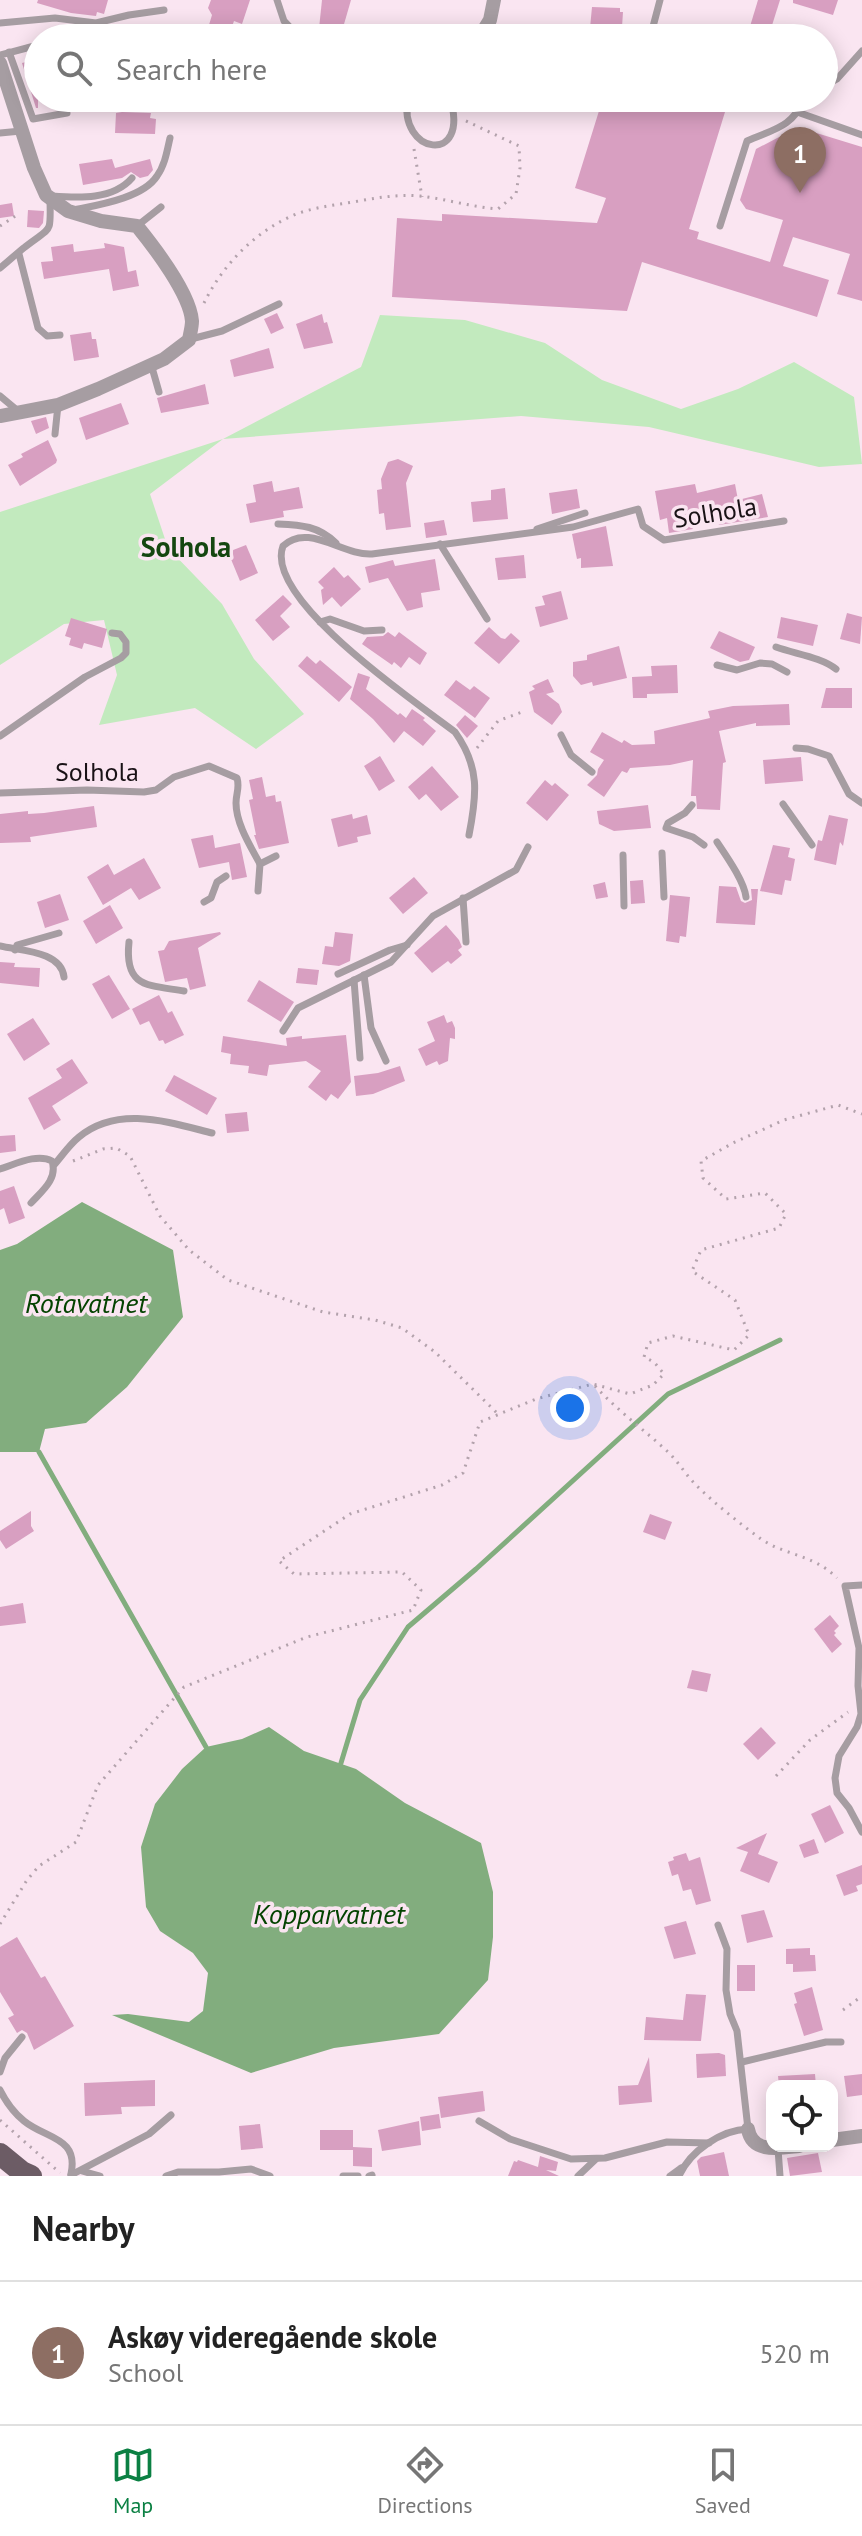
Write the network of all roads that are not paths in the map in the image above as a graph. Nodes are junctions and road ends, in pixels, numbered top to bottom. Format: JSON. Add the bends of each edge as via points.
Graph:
{"nodes":[{"id":1,"x":277,"y":0,"type":"edge"},
{"id":2,"x":494,"y":0,"type":"edge"},
{"id":3,"x":660,"y":0,"type":"edge"},
{"id":4,"x":164,"y":10,"type":"dead end"},
{"id":5,"x":0,"y":23,"type":"edge"},
{"id":6,"x":287,"y":24,"type":"edge"},
{"id":7,"x":488,"y":24,"type":"edge"},
{"id":8,"x":654,"y":24,"type":"edge"},
{"id":9,"x":24,"y":50,"type":"edge"},
{"id":10,"x":862,"y":51,"type":"edge"},
{"id":11,"x":3,"y":57,"type":"edge"},
{"id":12,"x":838,"y":78,"type":"edge"},
{"id":13,"x":24,"y":100,"type":"edge"},
{"id":14,"x":30,"y":112,"type":"edge"},
{"id":15,"x":409,"y":112,"type":"edge"},
{"id":16,"x":455,"y":112,"type":"edge"},
{"id":17,"x":67,"y":113,"type":"dead end"},
{"id":18,"x":800,"y":113,"type":"joint"},
{"id":19,"x":23,"y":130,"type":"junction"},
{"id":20,"x":0,"y":133,"type":"edge"},
{"id":21,"x":862,"y":135,"type":"edge"},
{"id":22,"x":170,"y":138,"type":"dead end"},
{"id":23,"x":132,"y":178,"type":"dead end"},
{"id":24,"x":48,"y":198,"type":"junction"},
{"id":25,"x":161,"y":207,"type":"dead end"},
{"id":26,"x":68,"y":211,"type":"junction"},
{"id":27,"x":137,"y":226,"type":"junction"},
{"id":28,"x":720,"y":226,"type":"dead end"},
{"id":29,"x":19,"y":254,"type":"junction"},
{"id":30,"x":0,"y":268,"type":"edge"},
{"id":31,"x":279,"y":304,"type":"dead end"},
{"id":32,"x":60,"y":335,"type":"dead end"},
{"id":33,"x":189,"y":340,"type":"junction"},
{"id":34,"x":151,"y":364,"type":"junction"},
{"id":35,"x":159,"y":392,"type":"dead end"},
{"id":36,"x":0,"y":396,"type":"edge"},
{"id":37,"x":58,"y":405,"type":"junction"},
{"id":38,"x":18,"y":411,"type":"junction"},
{"id":39,"x":0,"y":416,"type":"edge"},
{"id":40,"x":55,"y":434,"type":"dead end"},
{"id":41,"x":585,"y":513,"type":"dead end"},
{"id":42,"x":784,"y":521,"type":"dead end"},
{"id":43,"x":278,"y":524,"type":"dead end"},
{"id":44,"x":528,"y":534,"type":"junction"},
{"id":45,"x":440,"y":544,"type":"junction"},
{"id":46,"x":344,"y":549,"type":"junction"},
{"id":47,"x":487,"y":619,"type":"dead end"},
{"id":48,"x":320,"y":622,"type":"junction"},
{"id":49,"x":382,"y":630,"type":"dead end"},
{"id":50,"x":112,"y":633,"type":"dead end"},
{"id":51,"x":776,"y":647,"type":"dead end"},
{"id":52,"x":717,"y":665,"type":"dead end"},
{"id":53,"x":836,"y":669,"type":"dead end"},
{"id":54,"x":787,"y":672,"type":"dead end"},
{"id":55,"x":561,"y":735,"type":"dead end"},
{"id":56,"x":0,"y":736,"type":"edge"},
{"id":57,"x":796,"y":748,"type":"dead end"},
{"id":58,"x":592,"y":772,"type":"dead end"},
{"id":59,"x":0,"y":793,"type":"edge"},
{"id":60,"x":862,"y":803,"type":"edge"},
{"id":61,"x":692,"y":805,"type":"dead end"},
{"id":62,"x":785,"y":807,"type":"dead end"},
{"id":63,"x":469,"y":835,"type":"dead end"},
{"id":64,"x":717,"y":842,"type":"dead end"},
{"id":65,"x":704,"y":845,"type":"dead end"},
{"id":66,"x":812,"y":845,"type":"dead end"},
{"id":67,"x":528,"y":847,"type":"dead end"},
{"id":68,"x":662,"y":853,"type":"dead end"},
{"id":69,"x":623,"y":855,"type":"dead end"},
{"id":70,"x":276,"y":856,"type":"dead end"},
{"id":71,"x":260,"y":864,"type":"junction"},
{"id":72,"x":226,"y":876,"type":"dead end"},
{"id":73,"x":258,"y":891,"type":"dead end"},
{"id":74,"x":664,"y":897,"type":"dead end"},
{"id":75,"x":746,"y":897,"type":"dead end"},
{"id":76,"x":463,"y":898,"type":"junction"},
{"id":77,"x":204,"y":902,"type":"dead end"},
{"id":78,"x":624,"y":906,"type":"dead end"},
{"id":79,"x":59,"y":933,"type":"dead end"},
{"id":80,"x":129,"y":942,"type":"dead end"},
{"id":81,"x":466,"y":942,"type":"dead end"},
{"id":82,"x":409,"y":944,"type":"junction"},
{"id":83,"x":0,"y":946,"type":"edge"},
{"id":84,"x":15,"y":950,"type":"junction"},
{"id":85,"x":338,"y":974,"type":"dead end"},
{"id":86,"x":364,"y":975,"type":"junction"},
{"id":87,"x":64,"y":977,"type":"dead end"},
{"id":88,"x":354,"y":980,"type":"junction"},
{"id":89,"x":184,"y":991,"type":"dead end"},
{"id":90,"x":283,"y":1031,"type":"dead end"},
{"id":91,"x":360,"y":1058,"type":"dead end"},
{"id":92,"x":386,"y":1061,"type":"dead end"},
{"id":93,"x":212,"y":1133,"type":"dead end"},
{"id":94,"x":54,"y":1165,"type":"junction"},
{"id":95,"x":0,"y":1169,"type":"edge"},
{"id":96,"x":31,"y":1203,"type":"dead end"},
{"id":97,"x":862,"y":1585,"type":"edge"},
{"id":98,"x":861,"y":1721,"type":"edge"},
{"id":99,"x":862,"y":1832,"type":"edge"},
{"id":100,"x":718,"y":1925,"type":"dead end"},
{"id":101,"x":22,"y":2037,"type":"dead end"},
{"id":102,"x":841,"y":2042,"type":"dead end"},
{"id":103,"x":2,"y":2056,"type":"edge"},
{"id":104,"x":742,"y":2062,"type":"junction"},
{"id":105,"x":0,"y":2072,"type":"edge"},
{"id":106,"x":0,"y":2090,"type":"edge"},
{"id":107,"x":171,"y":2115,"type":"dead end"},
{"id":108,"x":479,"y":2121,"type":"dead end"},
{"id":109,"x":748,"y":2129,"type":"junction"},
{"id":110,"x":862,"y":2136,"type":"edge"},
{"id":111,"x":838,"y":2139,"type":"edge"},
{"id":112,"x":709,"y":2143,"type":"junction"},
{"id":113,"x":766,"y":2146,"type":"edge"},
{"id":114,"x":778,"y":2152,"type":"edge"},
{"id":115,"x":0,"y":2154,"type":"edge"},
{"id":116,"x":596,"y":2159,"type":"junction"},
{"id":117,"x":683,"y":2166,"type":"junction"},
{"id":118,"x":225,"y":2171,"type":"junction"},
{"id":119,"x":71,"y":2174,"type":"edge"},
{"id":120,"x":31,"y":2176,"type":"edge"},
{"id":121,"x":100,"y":2176,"type":"edge"},
{"id":122,"x":166,"y":2176,"type":"edge"},
{"id":123,"x":237,"y":2176,"type":"edge"},
{"id":124,"x":270,"y":2176,"type":"edge"},
{"id":125,"x":343,"y":2176,"type":"edge"},
{"id":126,"x":358,"y":2176,"type":"edge"},
{"id":127,"x":578,"y":2176,"type":"edge"},
{"id":128,"x":670,"y":2176,"type":"edge"},
{"id":129,"x":679,"y":2176,"type":"edge"},
{"id":130,"x":780,"y":2176,"type":"edge"}],
"edges":[{"from":1,"to":6,"type":"lane"},
{"from":2,"to":7,"type":"street"},
{"from":3,"to":8,"type":"lane"},
{"from":4,"to":5,"type":"lane","via":[[96,23],[55,18]]},
{"from":9,"to":11,"type":"lane"},
{"from":10,"to":12,"type":"lane"},
{"from":11,"to":13,"type":"lane"},
{"from":11,"to":19,"type":"street"},
{"from":14,"to":17,"type":"lane","via":[[33,119]]},
{"from":15,"to":16,"type":"lane","via":[[420,141],[433,145],[449,139]]},
{"from":18,"to":21,"type":"lane"},
{"from":18,"to":28,"type":"lane","via":[[747,141]]},
{"from":19,"to":20,"type":"lane"},
{"from":19,"to":24,"type":"street"},
{"from":22,"to":26,"type":"lane","via":[[162,167],[143,189]]},
{"from":23,"to":24,"type":"lane","via":[[122,188],[95,197]]},
{"from":24,"to":26,"type":"street"},
{"from":24,"to":29,"type":"lane","via":[[52,217],[45,234]]},
{"from":25,"to":27,"type":"lane"},
{"from":26,"to":27,"type":"street"},
{"from":27,"to":33,"type":"street","via":[[181,291],[192,321]]},
{"from":29,"to":30,"type":"lane"},
{"from":29,"to":32,"type":"lane","via":[[38,328],[47,336]]},
{"from":31,"to":33,"type":"lane"},
{"from":33,"to":34,"type":"street"},
{"from":34,"to":35,"type":"lane"},
{"from":34,"to":37,"type":"street"},
{"from":36,"to":38,"type":"lane"},
{"from":37,"to":38,"type":"street"},
{"from":37,"to":40,"type":"lane"},
{"from":38,"to":39,"type":"street"},
{"from":41,"to":44,"type":"lane","name":"Solhola"},
{"from":42,"to":44,"type":"lane","name":"Solhola","via":[[664,540],[643,526],[638,509]]},
{"from":43,"to":46,"type":"lane","name":"Solhola","via":[[307,525]]},
{"from":44,"to":45,"type":"lane","name":"Solhola"},
{"from":45,"to":46,"type":"lane","name":"Solhola","via":[[363,555]]},
{"from":45,"to":47,"type":"lane"},
{"from":46,"to":48,"type":"lane","name":"Solhola","via":[[298,538],[288,541],[281,552],[288,585]]},
{"from":48,"to":49,"type":"lane","via":[[330,619],[364,631]]},
{"from":48,"to":63,"type":"lane","name":"Solhola","via":[[359,659],[455,732],[470,756],[476,793]]},
{"from":50,"to":56,"type":"lane","via":[[126,642],[121,658]]},
{"from":51,"to":53,"type":"lane","via":[[826,661]]},
{"from":52,"to":54,"type":"lane","via":[[737,670],[772,664]]},
{"from":55,"to":58,"type":"lane","via":[[571,755]]},
{"from":57,"to":60,"type":"lane","via":[[829,756],[849,794]]},
{"from":59,"to":71,"type":"lane","name":"Solhola","via":[[144,792],[209,766],[237,778],[243,831]]},
{"from":61,"to":65,"type":"lane","via":[[666,828]]},
{"from":62,"to":66,"type":"lane"},
{"from":64,"to":75,"type":"lane","via":[[745,884]]},
{"from":67,"to":76,"type":"lane","via":[[516,870]]},
{"from":68,"to":74,"type":"lane"},
{"from":69,"to":78,"type":"lane"},
{"from":70,"to":71,"type":"lane"},
{"from":71,"to":73,"type":"lane"},
{"from":72,"to":77,"type":"lane"},
{"from":76,"to":81,"type":"lane"},
{"from":76,"to":82,"type":"lane","via":[[433,916]]},
{"from":79,"to":84,"type":"lane"},
{"from":80,"to":89,"type":"lane","via":[[127,961],[136,979]]},
{"from":82,"to":85,"type":"lane"},
{"from":82,"to":86,"type":"lane","via":[[391,962]]},
{"from":83,"to":84,"type":"lane"},
{"from":84,"to":87,"type":"lane","via":[[57,960]]},
{"from":86,"to":88,"type":"lane"},
{"from":86,"to":92,"type":"lane","via":[[371,1028]]},
{"from":88,"to":90,"type":"lane","via":[[298,1008]]},
{"from":88,"to":91,"type":"lane"},
{"from":93,"to":94,"type":"lane","via":[[128,1117],[82,1134]]},
{"from":94,"to":95,"type":"lane","via":[[44,1158]]},
{"from":94,"to":96,"type":"lane","via":[[46,1187]]},
{"from":97,"to":98,"type":"lane","via":[[845,1586],[859,1648]]},
{"from":98,"to":99,"type":"lane","via":[[839,1756],[835,1778],[837,1793]]},
{"from":100,"to":104,"type":"lane","via":[[727,1949],[726,1990]]},
{"from":101,"to":103,"type":"lane"},
{"from":102,"to":104,"type":"lane"},
{"from":103,"to":105,"type":"lane"},
{"from":104,"to":109,"type":"lane"},
{"from":106,"to":119,"type":"lane","via":[[20,2118],[69,2150]]},
{"from":107,"to":119,"type":"lane","via":[[149,2134]]},
{"from":108,"to":116,"type":"lane","via":[[557,2156]]},
{"from":109,"to":112,"type":"lane"},
{"from":109,"to":113,"type":"street","via":[[749,2138]]},
{"from":110,"to":111,"type":"street"},
{"from":112,"to":116,"type":"lane","via":[[667,2142]]},
{"from":112,"to":117,"type":"lane"},
{"from":114,"to":130,"type":"lane"},
{"from":115,"to":120,"type":"main road"},
{"from":116,"to":127,"type":"lane"},
{"from":117,"to":128,"type":"lane"},
{"from":117,"to":129,"type":"lane"},
{"from":118,"to":122,"type":"lane"},
{"from":118,"to":123,"type":"lane"},
{"from":118,"to":124,"type":"lane","via":[[251,2169]]},
{"from":119,"to":121,"type":"lane"},
{"from":125,"to":126,"type":"lane"}]}
